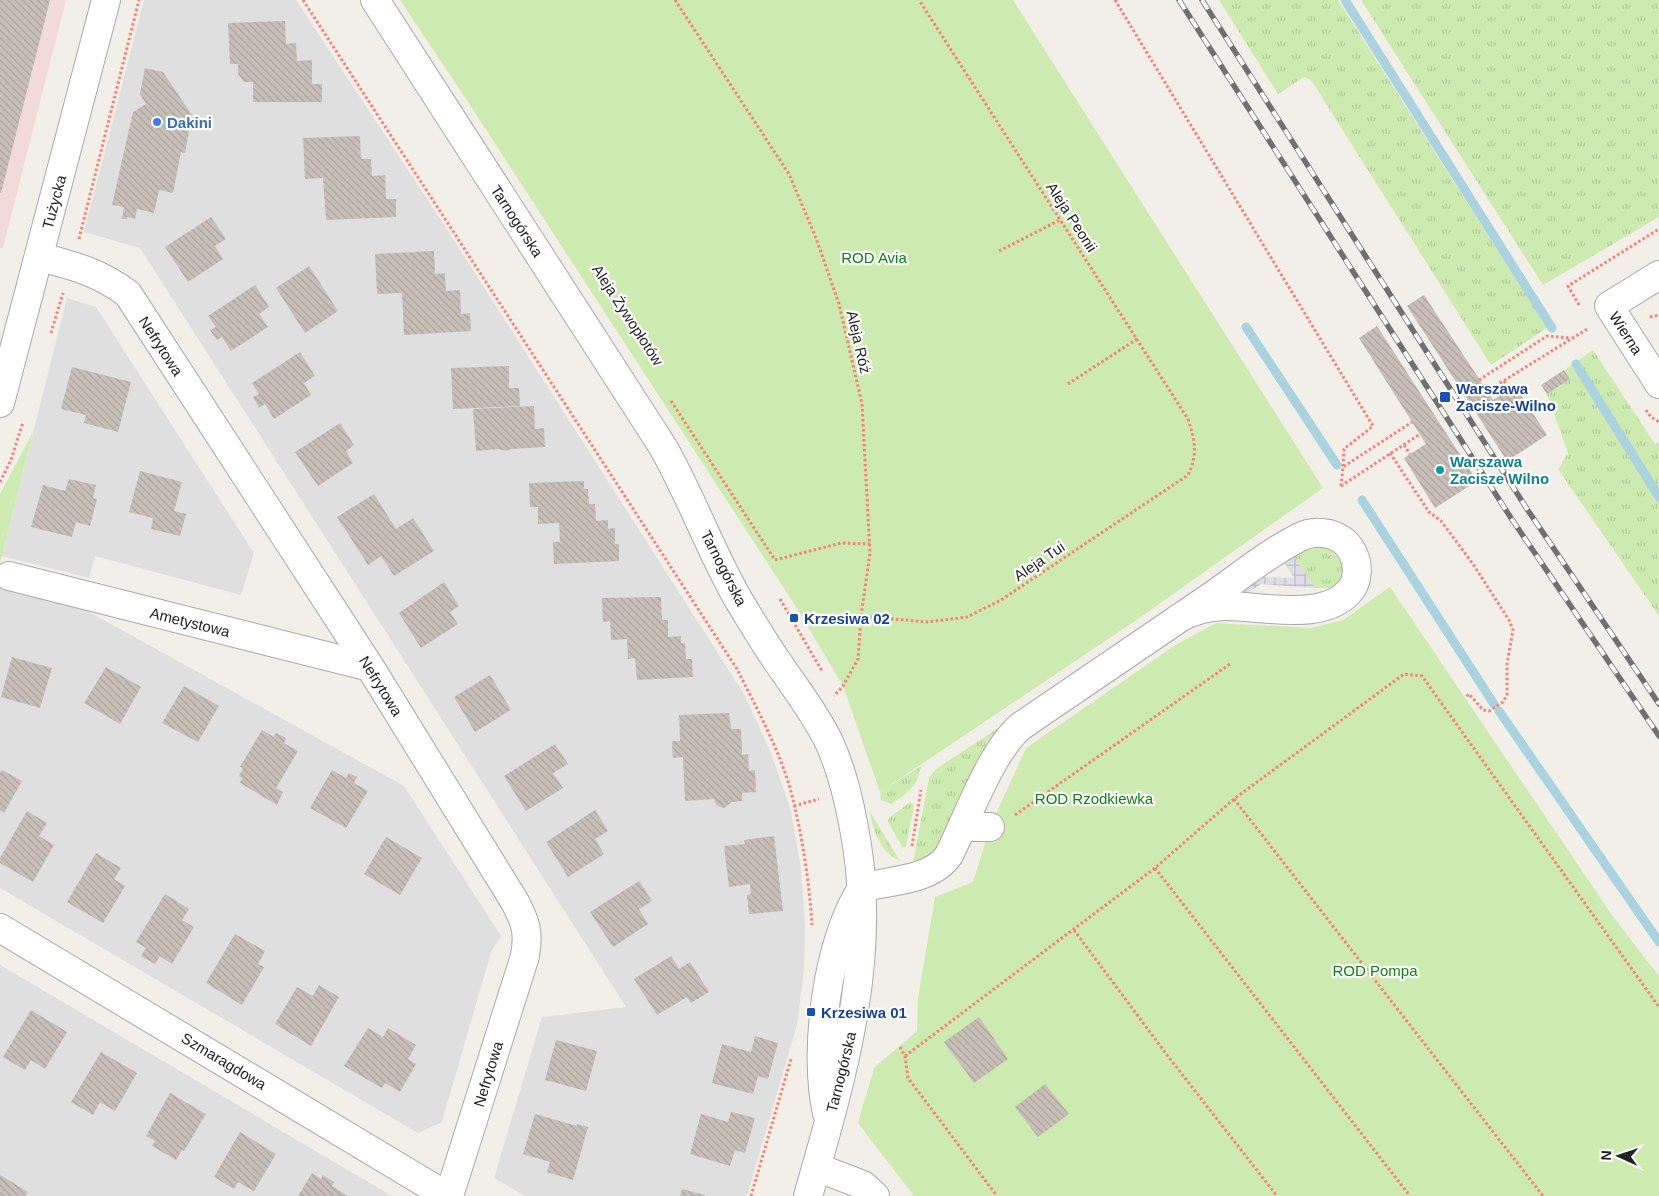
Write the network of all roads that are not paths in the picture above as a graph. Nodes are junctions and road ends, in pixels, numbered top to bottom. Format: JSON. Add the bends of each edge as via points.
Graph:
{"nodes":[{"id":1,"x":106,"y":0,"type":"edge"},
{"id":2,"x":375,"y":0,"type":"edge"},
{"id":3,"x":40,"y":256,"type":"junction"},
{"id":4,"x":1659,"y":275,"type":"edge"},
{"id":5,"x":1659,"y":384,"type":"edge"},
{"id":6,"x":0,"y":403,"type":"edge"},
{"id":7,"x":9,"y":576,"type":"dead end"},
{"id":8,"x":1179,"y":618,"type":"junction"},
{"id":9,"x":370,"y":668,"type":"junction"},
{"id":10,"x":863,"y":888,"type":"junction"},
{"id":11,"x":0,"y":928,"type":"edge"},
{"id":12,"x":816,"y":1167,"type":"junction"},
{"id":13,"x":448,"y":1196,"type":"edge"},
{"id":14,"x":808,"y":1196,"type":"edge"},
{"id":15,"x":875,"y":1196,"type":"edge"}],
"edges":[{"from":1,"to":3,"type":"street","name":"Tużycka"},
{"from":2,"to":10,"type":"street","name":"Tarnogórska","via":[[663,447],[738,598],[816,717],[847,792]]},
{"from":3,"to":6,"type":"street","name":"Tużycka"},
{"from":3,"to":9,"type":"street","name":"Nefrytowa","via":[[108,280],[128,294]]},
{"from":4,"to":5,"type":"street","name":"Wierna","via":[[1609,306]]},
{"from":7,"to":9,"type":"street","name":"Ametystowa"},
{"from":8,"to":8,"type":"street","via":[[1218,606],[1308,610],[1329,606],[1345,596],[1353,586],[1356,559],[1349,547],[1333,535],[1301,536]]},
{"from":8,"to":10,"type":"street","via":[[1011,735],[997,756],[976,827],[933,871]]},
{"from":9,"to":13,"type":"street","name":"Nefrytowa","via":[[516,902],[526,924],[525,956]]},
{"from":10,"to":12,"type":"street","name":"Tarnogórska","via":[[860,979],[851,1035]]},
{"from":11,"to":13,"type":"street","name":"Szmaragdowa"},
{"from":12,"to":14,"type":"street","name":"Tarnogórska"},
{"from":12,"to":15,"type":"street","via":[[863,1185]]}]}
